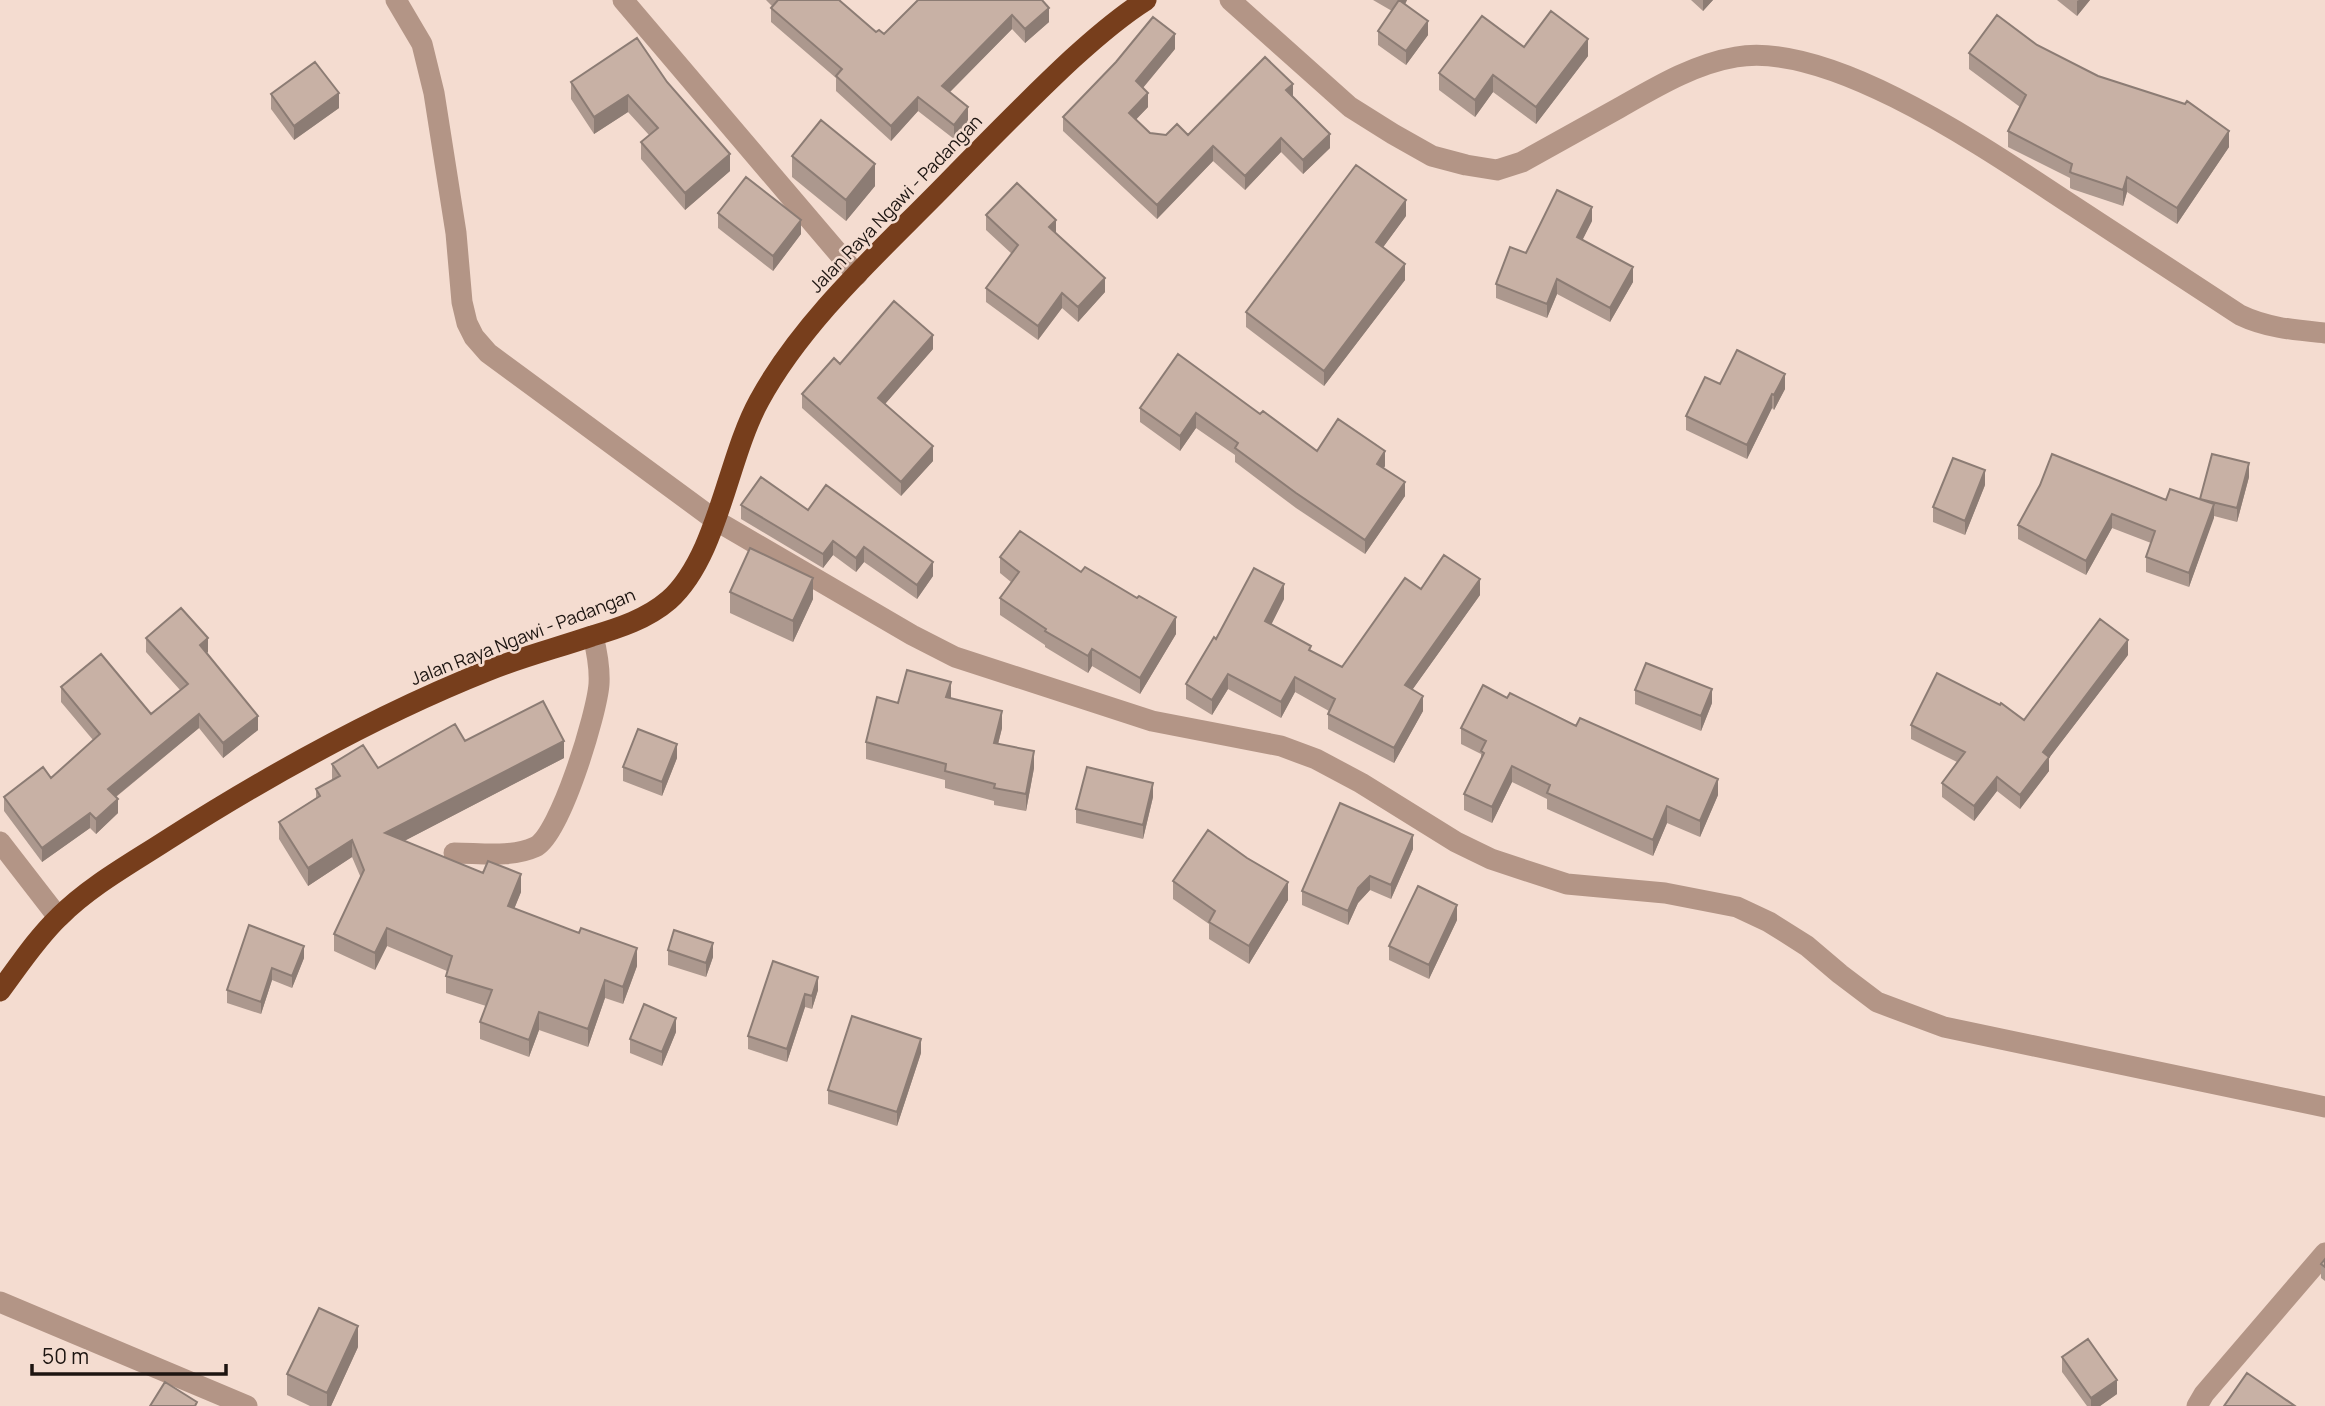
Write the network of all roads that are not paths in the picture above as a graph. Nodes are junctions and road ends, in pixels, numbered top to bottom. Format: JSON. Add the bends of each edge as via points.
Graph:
{"nodes":[{"id":1,"x":396,"y":0,"type":"edge"},
{"id":2,"x":623,"y":0,"type":"edge"},
{"id":3,"x":1146,"y":0,"type":"edge"},
{"id":4,"x":1230,"y":0,"type":"edge"},
{"id":5,"x":857,"y":275,"type":"junction"},
{"id":6,"x":2325,"y":333,"type":"edge"},
{"id":7,"x":715,"y":520,"type":"junction"},
{"id":8,"x":593,"y":636,"type":"junction"},
{"id":9,"x":0,"y":842,"type":"edge"},
{"id":10,"x":454,"y":853,"type":"dead end"},
{"id":11,"x":58,"y":918,"type":"junction"},
{"id":12,"x":0,"y":991,"type":"edge"},
{"id":13,"x":2325,"y":1107,"type":"edge"},
{"id":14,"x":2325,"y":1253,"type":"edge"},
{"id":15,"x":0,"y":1302,"type":"edge"},
{"id":16,"x":246,"y":1406,"type":"edge"},
{"id":17,"x":2197,"y":1406,"type":"edge"}],
"edges":[{"from":1,"to":7,"type":"street","via":[[422,44],[434,93],[462,302],[474,337],[488,354]]},
{"from":2,"to":5,"type":"street"},
{"from":3,"to":5,"type":"highway","name":"Jalan Raya Ngawi - Padangan","via":[[1031,97]]},
{"from":4,"to":6,"type":"street","via":[[1350,107],[1432,156],[1497,170],[1522,162],[1702,66],[1772,55],[1809,64],[1866,83],[1925,114],[2240,315],[2278,328]]},
{"from":5,"to":7,"type":"highway","name":"Jalan Raya Ngawi - Padangan","via":[[798,342],[763,394],[738,446]]},
{"from":7,"to":8,"type":"highway","name":"Jalan Raya Ngawi - Padangan","via":[[683,586],[651,613]]},
{"from":7,"to":13,"type":"street","via":[[955,657],[1152,721],[1281,746],[1361,783],[1491,859],[1567,884],[1665,893],[1737,907],[1807,946],[1877,1002],[1910,1015],[1944,1027]]},
{"from":8,"to":10,"type":"street","via":[[600,662],[593,715],[553,828],[537,846],[516,853]]},
{"from":8,"to":11,"type":"highway","name":"Jalan Raya Ngawi - Padangan","via":[[493,668],[378,718],[185,829],[107,879]]},
{"from":9,"to":11,"type":"street"},
{"from":11,"to":12,"type":"highway","name":"Jalan Raya Ngawi - Padangan"},
{"from":14,"to":17,"type":"street"},
{"from":15,"to":16,"type":"street"}]}
